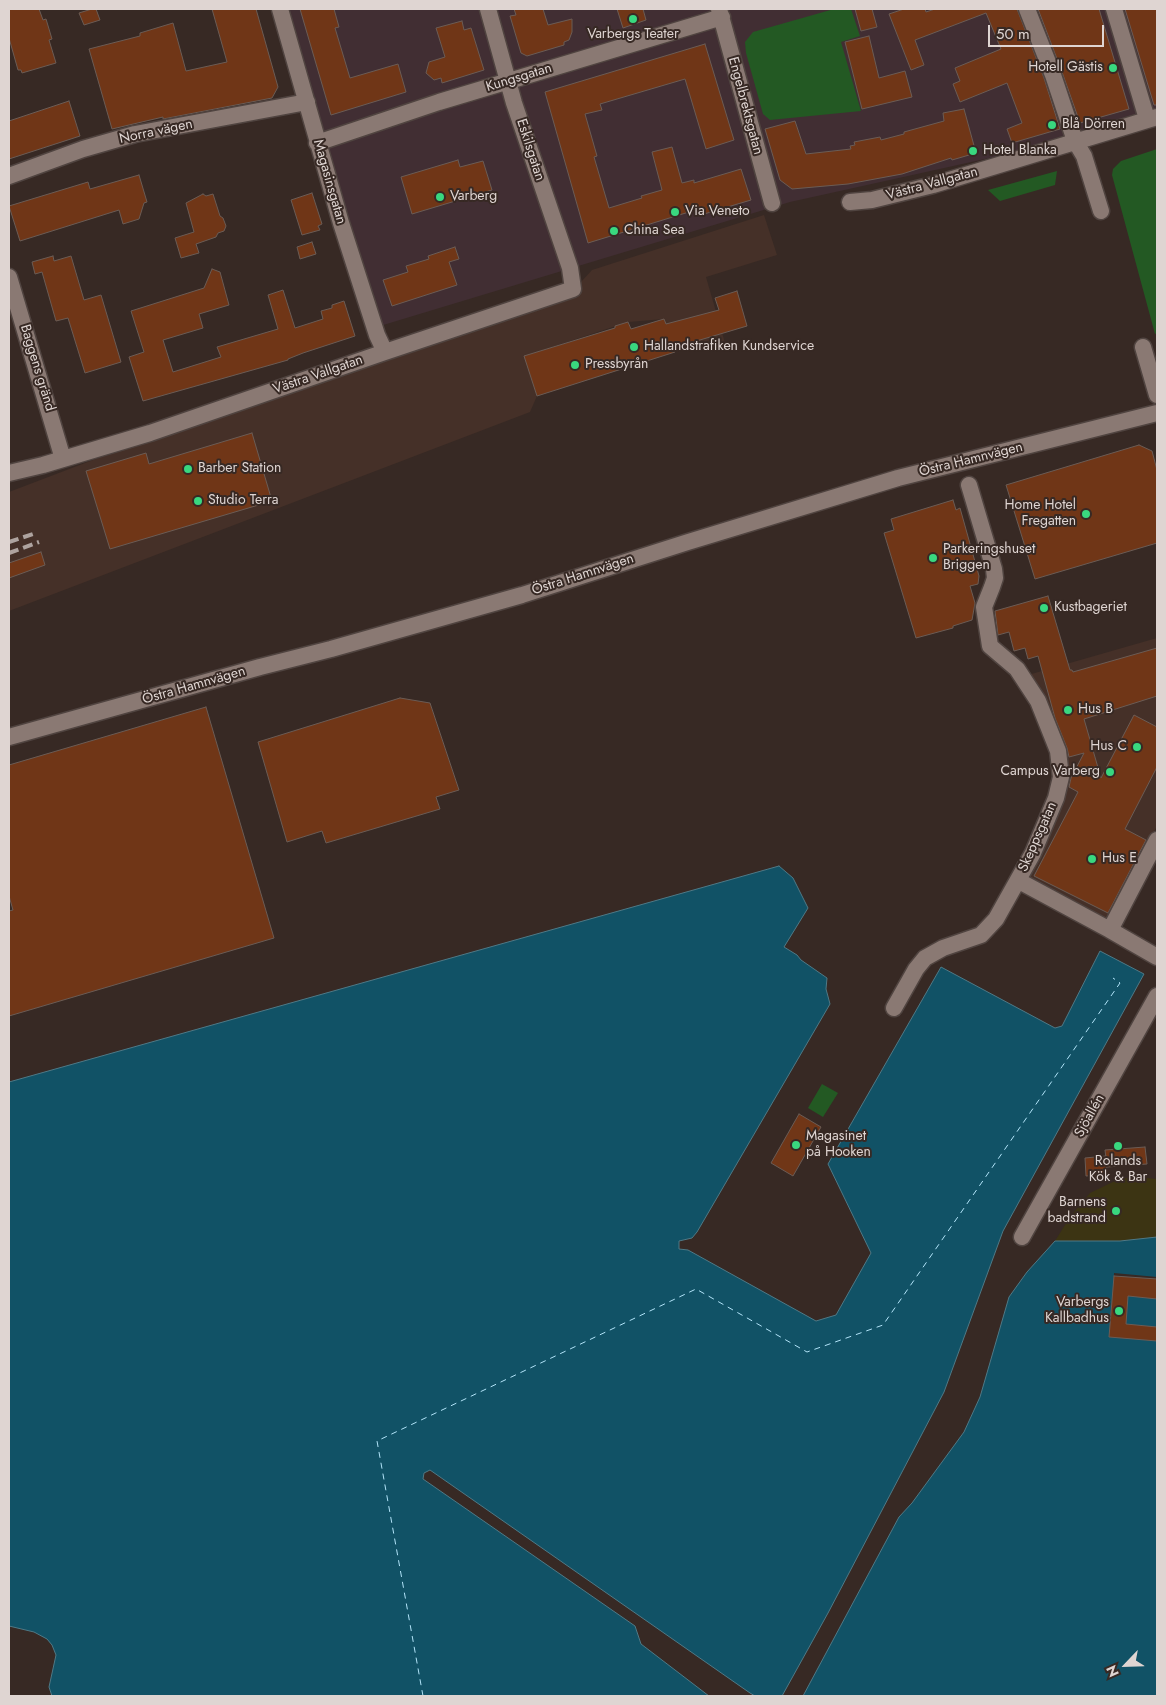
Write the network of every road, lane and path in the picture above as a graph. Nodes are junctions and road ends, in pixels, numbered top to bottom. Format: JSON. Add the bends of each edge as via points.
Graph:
{"nodes":[{"id":1,"x":280,"y":9,"type":"edge"},
{"id":2,"x":488,"y":9,"type":"edge"},
{"id":3,"x":1027,"y":9,"type":"edge"},
{"id":4,"x":1114,"y":9,"type":"edge"},
{"id":5,"x":720,"y":13,"type":"edge"},
{"id":6,"x":508,"y":82,"type":"junction"},
{"id":7,"x":307,"y":102,"type":"junction"},
{"id":8,"x":1152,"y":118,"type":"edge"},
{"id":9,"x":1075,"y":141,"type":"junction"},
{"id":10,"x":317,"y":143,"type":"junction"},
{"id":11,"x":9,"y":176,"type":"edge"},
{"id":12,"x":850,"y":202,"type":"dead end"},
{"id":13,"x":772,"y":203,"type":"dead end"},
{"id":14,"x":1101,"y":211,"type":"dead end"},
{"id":15,"x":9,"y":277,"type":"edge"},
{"id":16,"x":573,"y":289,"type":"joint"},
{"id":17,"x":1143,"y":347,"type":"dead end"},
{"id":18,"x":385,"y":352,"type":"junction"},
{"id":19,"x":1157,"y":395,"type":"edge"},
{"id":20,"x":1157,"y":413,"type":"edge"},
{"id":21,"x":64,"y":459,"type":"junction"},
{"id":22,"x":9,"y":473,"type":"edge"},
{"id":23,"x":969,"y":485,"type":"dead end"},
{"id":24,"x":9,"y":737,"type":"edge"},
{"id":25,"x":1157,"y":840,"type":"edge"},
{"id":26,"x":1019,"y":880,"type":"junction"},
{"id":27,"x":1110,"y":930,"type":"junction"},
{"id":28,"x":1157,"y":956,"type":"edge"},
{"id":29,"x":1157,"y":996,"type":"edge"},
{"id":30,"x":894,"y":1008,"type":"dead end"},
{"id":31,"x":1022,"y":1237,"type":"dead end"}],
"edges":[{"from":1,"to":7,"type":"street","name":"Magasinsgatan"},
{"from":2,"to":6,"type":"street","name":"Eskilsgatan"},
{"from":3,"to":9,"type":"street"},
{"from":4,"to":8,"type":"street"},
{"from":5,"to":6,"type":"street","name":"Kungsgatan"},
{"from":5,"to":13,"type":"street","name":"Engelbrektsgatan"},
{"from":6,"to":10,"type":"street","name":"Kungsgatan"},
{"from":6,"to":16,"type":"street","name":"Eskilsgatan","via":[[570,268]]},
{"from":7,"to":10,"type":"street","name":"Magasinsgatan"},
{"from":7,"to":11,"type":"street","name":"Norra vägen","via":[[135,134]]},
{"from":8,"to":9,"type":"street","name":"Västra Vallgatan"},
{"from":9,"to":12,"type":"street","name":"Västra Vallgatan","via":[[933,185]]},
{"from":9,"to":14,"type":"street","via":[[1084,156]]},
{"from":10,"to":18,"type":"street","name":"Magasinsgatan"},
{"from":15,"to":21,"type":"street","name":"Baggens gränd"},
{"from":16,"to":18,"type":"street","name":"Västra Vallgatan"},
{"from":17,"to":19,"type":"street"},
{"from":18,"to":21,"type":"street","name":"Västra Vallgatan","via":[[150,433]]},
{"from":20,"to":24,"type":"street","name":"Östra Hamnvägen","via":[[898,478],[522,595]]},
{"from":21,"to":22,"type":"street","name":"Västra Vallgatan"},
{"from":23,"to":26,"type":"street","name":"Skeppsgatan","via":[[994,569],[995,578],[984,607],[990,646],[1017,669],[1038,701],[1059,757],[1061,777],[1056,798]]},
{"from":25,"to":27,"type":"street"},
{"from":26,"to":27,"type":"street"},
{"from":26,"to":30,"type":"street","name":"Skeppsgatan","via":[[996,919],[981,935],[925,958]]},
{"from":27,"to":28,"type":"street"},
{"from":29,"to":31,"type":"street","name":"Sjöallén"}]}
